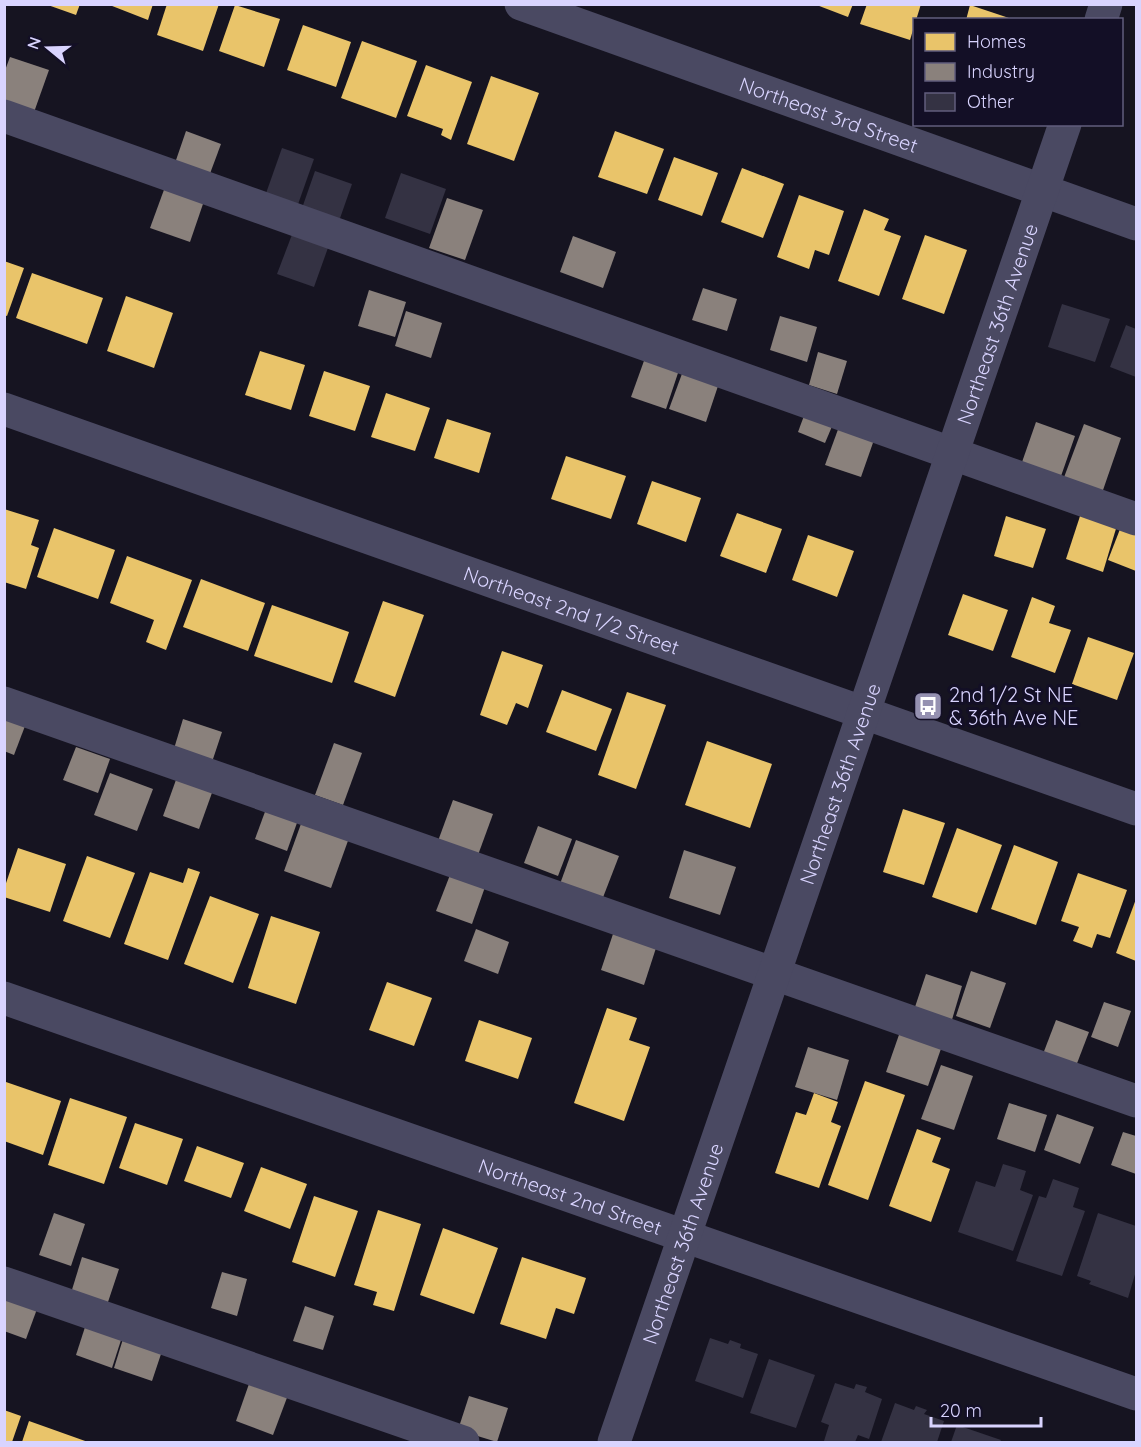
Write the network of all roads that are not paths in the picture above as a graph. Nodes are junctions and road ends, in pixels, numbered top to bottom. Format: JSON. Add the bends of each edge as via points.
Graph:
{"nodes":[{"id":1,"x":521,"y":4,"type":"edge"},
{"id":2,"x":4,"y":116,"type":"edge"},
{"id":3,"x":1064,"y":126,"type":"edge"},
{"id":4,"x":1042,"y":190,"type":"junction"},
{"id":5,"x":1137,"y":224,"type":"edge"},
{"id":6,"x":4,"y":409,"type":"edge"},
{"id":7,"x":951,"y":453,"type":"junction"},
{"id":8,"x":1137,"y":519,"type":"edge"},
{"id":9,"x":4,"y":703,"type":"edge"},
{"id":10,"x":863,"y":713,"type":"junction"},
{"id":11,"x":1137,"y":809,"type":"edge"},
{"id":12,"x":774,"y":974,"type":"junction"},
{"id":13,"x":4,"y":998,"type":"edge"},
{"id":14,"x":1137,"y":1101,"type":"edge"},
{"id":15,"x":683,"y":1236,"type":"junction"},
{"id":16,"x":4,"y":1283,"type":"edge"},
{"id":17,"x":1137,"y":1394,"type":"edge"},
{"id":18,"x":463,"y":1443,"type":"edge"},
{"id":19,"x":614,"y":1443,"type":"edge"}],
"edges":[{"from":1,"to":4,"type":"street","name":"Northeast 3rd Street"},
{"from":2,"to":7,"type":"street"},
{"from":3,"to":4,"type":"street","name":"Northeast 36th Avenue"},
{"from":4,"to":5,"type":"street","name":"Northeast 3rd Street"},
{"from":4,"to":7,"type":"street","name":"Northeast 36th Avenue"},
{"from":6,"to":10,"type":"street","name":"Northeast 2nd 1/2 Street"},
{"from":7,"to":8,"type":"street"},
{"from":7,"to":10,"type":"street","name":"Northeast 36th Avenue"},
{"from":9,"to":12,"type":"street"},
{"from":10,"to":11,"type":"street","name":"Northeast 2nd 1/2 Street"},
{"from":10,"to":12,"type":"street","name":"Northeast 36th Avenue"},
{"from":12,"to":14,"type":"street"},
{"from":12,"to":15,"type":"street","name":"Northeast 36th Avenue"},
{"from":13,"to":15,"type":"street","name":"Northeast 2nd Street"},
{"from":15,"to":17,"type":"street","name":"Northeast 2nd Street"},
{"from":15,"to":19,"type":"street","name":"Northeast 36th Avenue"},
{"from":16,"to":18,"type":"street"}]}
